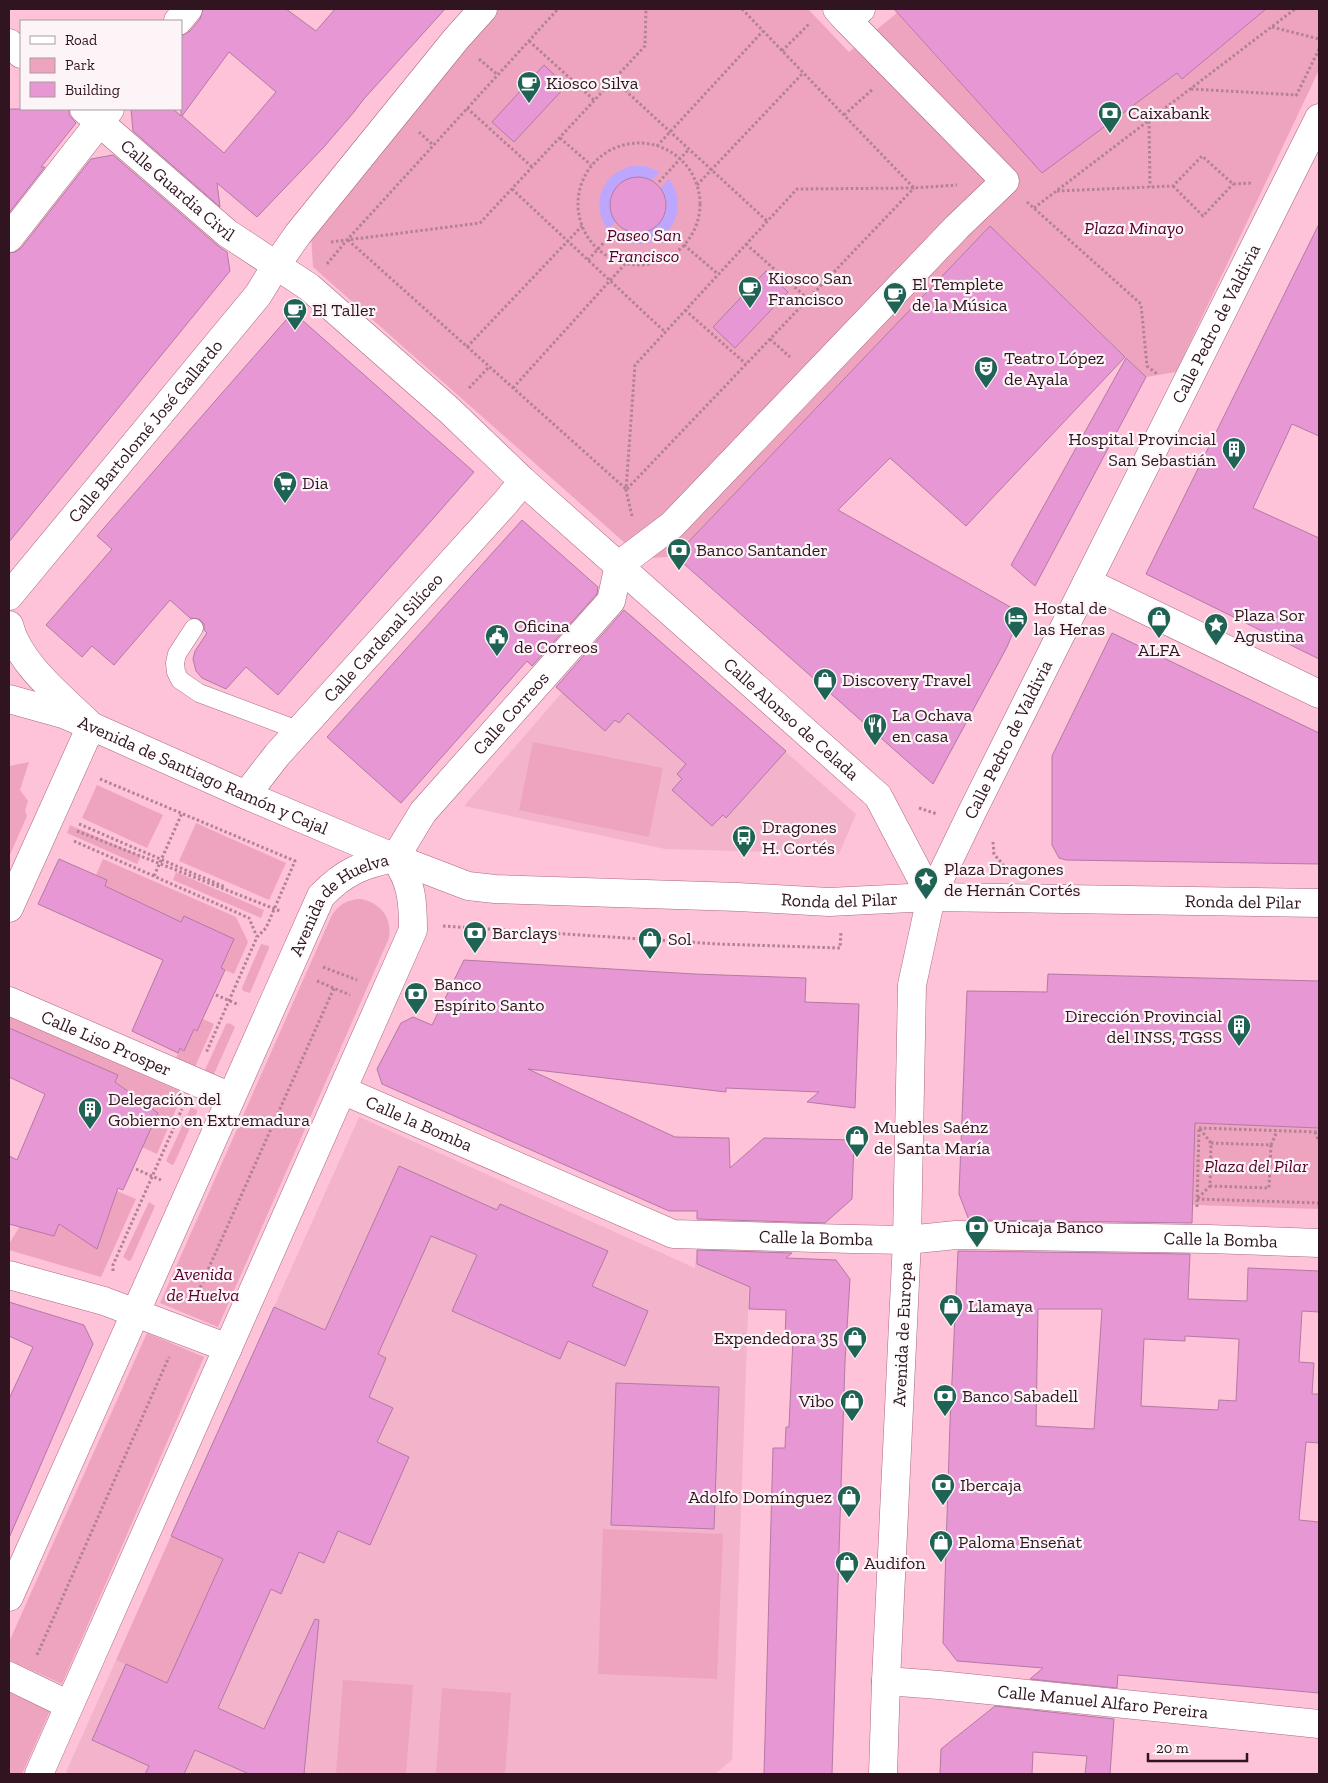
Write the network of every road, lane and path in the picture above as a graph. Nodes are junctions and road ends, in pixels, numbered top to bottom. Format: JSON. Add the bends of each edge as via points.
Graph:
{"nodes":[{"id":1,"x":188,"y":9,"type":"edge"},
{"id":2,"x":482,"y":9,"type":"edge"},
{"id":3,"x":558,"y":9,"type":"edge"},
{"id":4,"x":646,"y":9,"type":"edge"},
{"id":5,"x":742,"y":9,"type":"edge"},
{"id":6,"x":1295,"y":9,"type":"edge"},
{"id":7,"x":840,"y":14,"type":"edge"},
{"id":8,"x":179,"y":20,"type":"edge"},
{"id":9,"x":1272,"y":27,"type":"junction"},
{"id":10,"x":763,"y":31,"type":"junction"},
{"id":11,"x":1319,"y":39,"type":"edge"},
{"id":12,"x":529,"y":41,"type":"junction"},
{"id":13,"x":9,"y":43,"type":"edge"},
{"id":14,"x":782,"y":51,"type":"junction"},
{"id":15,"x":20,"y":53,"type":"edge"},
{"id":16,"x":803,"y":73,"type":"junction"},
{"id":17,"x":614,"y":80,"type":"junction"},
{"id":18,"x":878,"y":85,"type":"dead end"},
{"id":19,"x":1191,"y":88,"type":"junction"},
{"id":20,"x":1297,"y":95,"type":"dead end"},
{"id":21,"x":594,"y":100,"type":"junction"},
{"id":22,"x":467,"y":108,"type":"junction"},
{"id":23,"x":98,"y":113,"type":"edge"},
{"id":24,"x":844,"y":116,"type":"junction"},
{"id":25,"x":1149,"y":120,"type":"junction"},
{"id":26,"x":1318,"y":122,"type":"edge"},
{"id":27,"x":670,"y":132,"type":"junction"},
{"id":28,"x":560,"y":138,"type":"junction"},
{"id":29,"x":657,"y":146,"type":"junction"},
{"id":30,"x":689,"y":149,"type":"junction"},
{"id":31,"x":680,"y":159,"type":"junction"},
{"id":32,"x":591,"y":166,"type":"junction"},
{"id":33,"x":532,"y":167,"type":"junction"},
{"id":34,"x":712,"y":170,"type":"junction"},
{"id":35,"x":1005,"y":181,"type":"junction"},
{"id":36,"x":659,"y":182,"type":"dead end"},
{"id":37,"x":697,"y":185,"type":"junction"},
{"id":38,"x":1173,"y":186,"type":"junction"},
{"id":39,"x":1150,"y":187,"type":"junction"},
{"id":40,"x":914,"y":188,"type":"junction"},
{"id":41,"x":512,"y":189,"type":"junction"},
{"id":42,"x":1057,"y":191,"type":"junction"},
{"id":43,"x":1034,"y":208,"type":"junction"},
{"id":44,"x":767,"y":221,"type":"junction"},
{"id":45,"x":582,"y":226,"type":"junction"},
{"id":46,"x":618,"y":227,"type":"dead end"},
{"id":47,"x":9,"y":238,"type":"edge"},
{"id":48,"x":347,"y":240,"type":"junction"},
{"id":49,"x":568,"y":240,"type":"junction"},
{"id":50,"x":746,"y":244,"type":"junction"},
{"id":51,"x":684,"y":245,"type":"junction"},
{"id":52,"x":597,"y":250,"type":"junction"},
{"id":53,"x":588,"y":260,"type":"junction"},
{"id":54,"x":277,"y":264,"type":"junction"},
{"id":55,"x":625,"y":264,"type":"junction"},
{"id":56,"x":718,"y":274,"type":"junction"},
{"id":57,"x":610,"y":280,"type":"junction"},
{"id":58,"x":808,"y":299,"type":"junction"},
{"id":59,"x":685,"y":310,"type":"junction"},
{"id":60,"x":665,"y":332,"type":"junction"},
{"id":61,"x":467,"y":347,"type":"junction"},
{"id":62,"x":746,"y":364,"type":"junction"},
{"id":63,"x":513,"y":388,"type":"junction"},
{"id":64,"x":1182,"y":392,"type":"junction"},
{"id":65,"x":523,"y":481,"type":"junction"},
{"id":66,"x":626,"y":490,"type":"junction"},
{"id":67,"x":619,"y":566,"type":"junction"},
{"id":68,"x":1087,"y":582,"type":"junction"},
{"id":69,"x":9,"y":596,"type":"edge"},
{"id":70,"x":9,"y":625,"type":"edge"},
{"id":71,"x":194,"y":628,"type":"dead end"},
{"id":72,"x":1319,"y":694,"type":"edge"},
{"id":73,"x":9,"y":699,"type":"edge"},
{"id":74,"x":91,"y":726,"type":"junction"},
{"id":75,"x":300,"y":731,"type":"junction"},
{"id":76,"x":72,"y":767,"type":"junction"},
{"id":77,"x":246,"y":795,"type":"junction"},
{"id":78,"x":182,"y":813,"type":"junction"},
{"id":79,"x":74,"y":821,"type":"dead end"},
{"id":80,"x":44,"y":828,"type":"junction"},
{"id":81,"x":395,"y":858,"type":"junction"},
{"id":82,"x":161,"y":859,"type":"junction"},
{"id":83,"x":154,"y":876,"type":"junction"},
{"id":84,"x":931,"y":897,"type":"junction"},
{"id":85,"x":1319,"y":903,"type":"edge"},
{"id":86,"x":9,"y":908,"type":"edge"},
{"id":87,"x":275,"y":909,"type":"junction"},
{"id":88,"x":289,"y":969,"type":"junction"},
{"id":89,"x":216,"y":995,"type":"dead end"},
{"id":90,"x":9,"y":1001,"type":"edge"},
{"id":91,"x":379,"y":1007,"type":"junction"},
{"id":92,"x":247,"y":1009,"type":"dead end"},
{"id":93,"x":342,"y":1090,"type":"junction"},
{"id":94,"x":231,"y":1097,"type":"junction"},
{"id":95,"x":1199,"y":1128,"type":"junction"},
{"id":96,"x":1277,"y":1131,"type":"junction"},
{"id":97,"x":1317,"y":1132,"type":"edge"},
{"id":98,"x":1319,"y":1142,"type":"edge"},
{"id":99,"x":1211,"y":1143,"type":"junction"},
{"id":100,"x":1271,"y":1145,"type":"junction"},
{"id":101,"x":136,"y":1169,"type":"dead end"},
{"id":102,"x":170,"y":1184,"type":"dead end"},
{"id":103,"x":1210,"y":1186,"type":"junction"},
{"id":104,"x":1197,"y":1199,"type":"junction"},
{"id":105,"x":1319,"y":1203,"type":"edge"},
{"id":106,"x":1196,"y":1239,"type":"junction"},
{"id":107,"x":907,"y":1240,"type":"junction"},
{"id":108,"x":1319,"y":1243,"type":"edge"},
{"id":109,"x":9,"y":1275,"type":"edge"},
{"id":110,"x":135,"y":1313,"type":"junction"},
{"id":111,"x":228,"y":1348,"type":"junction"},
{"id":112,"x":9,"y":1597,"type":"edge"},
{"id":113,"x":9,"y":1676,"type":"edge"},
{"id":114,"x":886,"y":1681,"type":"junction"},
{"id":115,"x":69,"y":1705,"type":"junction"},
{"id":116,"x":1319,"y":1724,"type":"edge"},
{"id":117,"x":39,"y":1774,"type":"edge"},
{"id":118,"x":883,"y":1774,"type":"edge"}],
"edges":[{"from":1,"to":8,"type":"street"},
{"from":2,"to":54,"type":"street"},
{"from":3,"to":12,"type":"path"},
{"from":4,"to":17,"type":"path","via":[[645,46]]},
{"from":5,"to":10,"type":"path"},
{"from":6,"to":9,"type":"path"},
{"from":7,"to":14,"type":"path"},
{"from":7,"to":35,"type":"street"},
{"from":9,"to":11,"type":"path"},
{"from":9,"to":19,"type":"path"},
{"from":10,"to":14,"type":"path"},
{"from":10,"to":27,"type":"path"},
{"from":12,"to":21,"type":"path"},
{"from":12,"to":22,"type":"path"},
{"from":13,"to":15,"type":"street"},
{"from":14,"to":16,"type":"path"},
{"from":16,"to":24,"type":"path"},
{"from":16,"to":34,"type":"path"},
{"from":17,"to":21,"type":"path"},
{"from":17,"to":27,"type":"path"},
{"from":18,"to":24,"type":"path"},
{"from":19,"to":20,"type":"path"},
{"from":19,"to":25,"type":"path"},
{"from":21,"to":28,"type":"path"},
{"from":22,"to":33,"type":"path"},
{"from":22,"to":48,"type":"path"},
{"from":23,"to":47,"type":"street"},
{"from":23,"to":54,"type":"street","name":"Calle Guardia Civil","via":[[227,233]]},
{"from":24,"to":40,"type":"path"},
{"from":25,"to":39,"type":"path"},
{"from":25,"to":42,"type":"path"},
{"from":26,"to":64,"type":"street","name":"Calle Pedro de Valdivia"},
{"from":27,"to":29,"type":"path"},
{"from":27,"to":30,"type":"path"},
{"from":28,"to":32,"type":"path"},
{"from":28,"to":33,"type":"path"},
{"from":29,"to":31,"type":"path"},
{"from":29,"to":32,"type":"path","via":[[636,143],[616,147]]},
{"from":30,"to":31,"type":"path"},
{"from":30,"to":34,"type":"path"},
{"from":31,"to":36,"type":"path"},
{"from":31,"to":37,"type":"path"},
{"from":32,"to":45,"type":"path","via":[[578,195]]},
{"from":33,"to":41,"type":"path"},
{"from":34,"to":37,"type":"path"},
{"from":34,"to":44,"type":"path"},
{"from":35,"to":43,"type":"path"},
{"from":35,"to":67,"type":"street","via":[[672,525]]},
{"from":37,"to":51,"type":"path","via":[[699,217]]},
{"from":38,"to":38,"type":"path","via":[[1203,216],[1233,184],[1202,156]]},
{"from":38,"to":39,"type":"path"},
{"from":39,"to":42,"type":"path"},
{"from":40,"to":44,"type":"path","via":[[797,189]]},
{"from":40,"to":58,"type":"path"},
{"from":41,"to":48,"type":"path","via":[[480,223]]},
{"from":41,"to":49,"type":"path"},
{"from":42,"to":43,"type":"path"},
{"from":43,"to":64,"type":"path","via":[[1141,304],[1147,366]]},
{"from":44,"to":50,"type":"path"},
{"from":45,"to":49,"type":"path"},
{"from":45,"to":52,"type":"path"},
{"from":46,"to":52,"type":"path"},
{"from":48,"to":61,"type":"path"},
{"from":49,"to":53,"type":"path"},
{"from":49,"to":61,"type":"path"},
{"from":50,"to":56,"type":"path"},
{"from":50,"to":58,"type":"path"},
{"from":51,"to":55,"type":"path","via":[[663,261]]},
{"from":51,"to":56,"type":"path"},
{"from":52,"to":53,"type":"path"},
{"from":52,"to":55,"type":"path"},
{"from":53,"to":57,"type":"path"},
{"from":54,"to":65,"type":"street","via":[[309,287],[449,410]]},
{"from":54,"to":69,"type":"street","name":"Calle Bartolomé José Gallardo","via":[[258,295]]},
{"from":55,"to":57,"type":"path"},
{"from":56,"to":59,"type":"path"},
{"from":57,"to":60,"type":"path"},
{"from":57,"to":63,"type":"path"},
{"from":58,"to":62,"type":"path"},
{"from":59,"to":60,"type":"path"},
{"from":59,"to":62,"type":"path"},
{"from":60,"to":66,"type":"path","via":[[635,365]]},
{"from":61,"to":63,"type":"path"},
{"from":62,"to":66,"type":"path"},
{"from":63,"to":66,"type":"path"},
{"from":64,"to":68,"type":"street","name":"Calle Pedro de Valdivia"},
{"from":65,"to":67,"type":"street"},
{"from":65,"to":75,"type":"street","name":"Calle Cardenal Silíceo"},
{"from":67,"to":81,"type":"street","name":"Calle Correos","via":[[611,601],[423,812]]},
{"from":67,"to":84,"type":"street","name":"Calle Alonso de Celada","via":[[878,796]]},
{"from":68,"to":72,"type":"street"},
{"from":68,"to":84,"type":"street","name":"Calle Pedro de Valdivia"},
{"from":70,"to":74,"type":"street","via":[[30,666]]},
{"from":71,"to":75,"type":"lane","via":[[177,654],[176,672],[180,680],[199,692]]},
{"from":73,"to":74,"type":"street","name":"Avenida de Santiago Ramón y Cajal"},
{"from":74,"to":76,"type":"street"},
{"from":74,"to":77,"type":"street","name":"Avenida de Santiago Ramón y Cajal"},
{"from":75,"to":77,"type":"street","name":"Calle Cardenal Silíceo"},
{"from":76,"to":78,"type":"path"},
{"from":76,"to":80,"type":"street"},
{"from":77,"to":81,"type":"street","name":"Avenida de Santiago Ramón y Cajal"},
{"from":78,"to":82,"type":"path"},
{"from":78,"to":87,"type":"path","via":[[295,861]]},
{"from":79,"to":82,"type":"path"},
{"from":80,"to":83,"type":"path"},
{"from":80,"to":86,"type":"street"},
{"from":81,"to":84,"type":"street","name":"Ronda del Pilar","via":[[468,886],[495,889],[829,902]]},
{"from":81,"to":88,"type":"street","name":"Avenida de Huelva","via":[[373,862],[334,882],[321,896]]},
{"from":81,"to":91,"type":"street","name":"Avenida de Huelva","via":[[411,893],[412,930]]},
{"from":82,"to":83,"type":"path"},
{"from":82,"to":87,"type":"path"},
{"from":83,"to":87,"type":"path","via":[[249,918],[257,937],[266,928]]},
{"from":84,"to":85,"type":"street","name":"Ronda del Pilar"},
{"from":84,"to":107,"type":"street","name":"Avenida de Europa","via":[[912,985]]},
{"from":88,"to":91,"type":"path"},
{"from":88,"to":94,"type":"street","name":"Avenida de Huelva"},
{"from":89,"to":92,"type":"path"},
{"from":90,"to":94,"type":"street","name":"Calle Liso Prosper"},
{"from":91,"to":93,"type":"street","name":"Avenida de Huelva"},
{"from":93,"to":107,"type":"street","name":"Calle la Bomba","via":[[673,1234]]},
{"from":93,"to":111,"type":"street","name":"Avenida de Huelva"},
{"from":94,"to":110,"type":"street","name":"Avenida de Huelva"},
{"from":95,"to":96,"type":"path"},
{"from":95,"to":99,"type":"path"},
{"from":95,"to":104,"type":"path"},
{"from":96,"to":97,"type":"path"},
{"from":96,"to":100,"type":"path"},
{"from":97,"to":98,"type":"path"},
{"from":99,"to":100,"type":"path"},
{"from":99,"to":103,"type":"path"},
{"from":100,"to":103,"type":"path","via":[[1269,1188]]},
{"from":101,"to":102,"type":"path"},
{"from":103,"to":104,"type":"path"},
{"from":104,"to":105,"type":"path"},
{"from":104,"to":106,"type":"path"},
{"from":106,"to":107,"type":"street","name":"Calle la Bomba","via":[[956,1235]]},
{"from":106,"to":108,"type":"street","name":"Calle la Bomba"},
{"from":107,"to":114,"type":"street","name":"Avenida de Europa"},
{"from":109,"to":110,"type":"street","via":[[104,1301]]},
{"from":110,"to":111,"type":"street"},
{"from":110,"to":112,"type":"street","name":"Avenida de Huelva"},
{"from":111,"to":115,"type":"street","name":"Avenida de Huelva"},
{"from":113,"to":115,"type":"street"},
{"from":114,"to":116,"type":"street","name":"Calle Manuel Alfaro Pereira"},
{"from":114,"to":118,"type":"street","name":"Avenida de Europa"},
{"from":115,"to":117,"type":"street","name":"Avenida de Huelva"}]}
